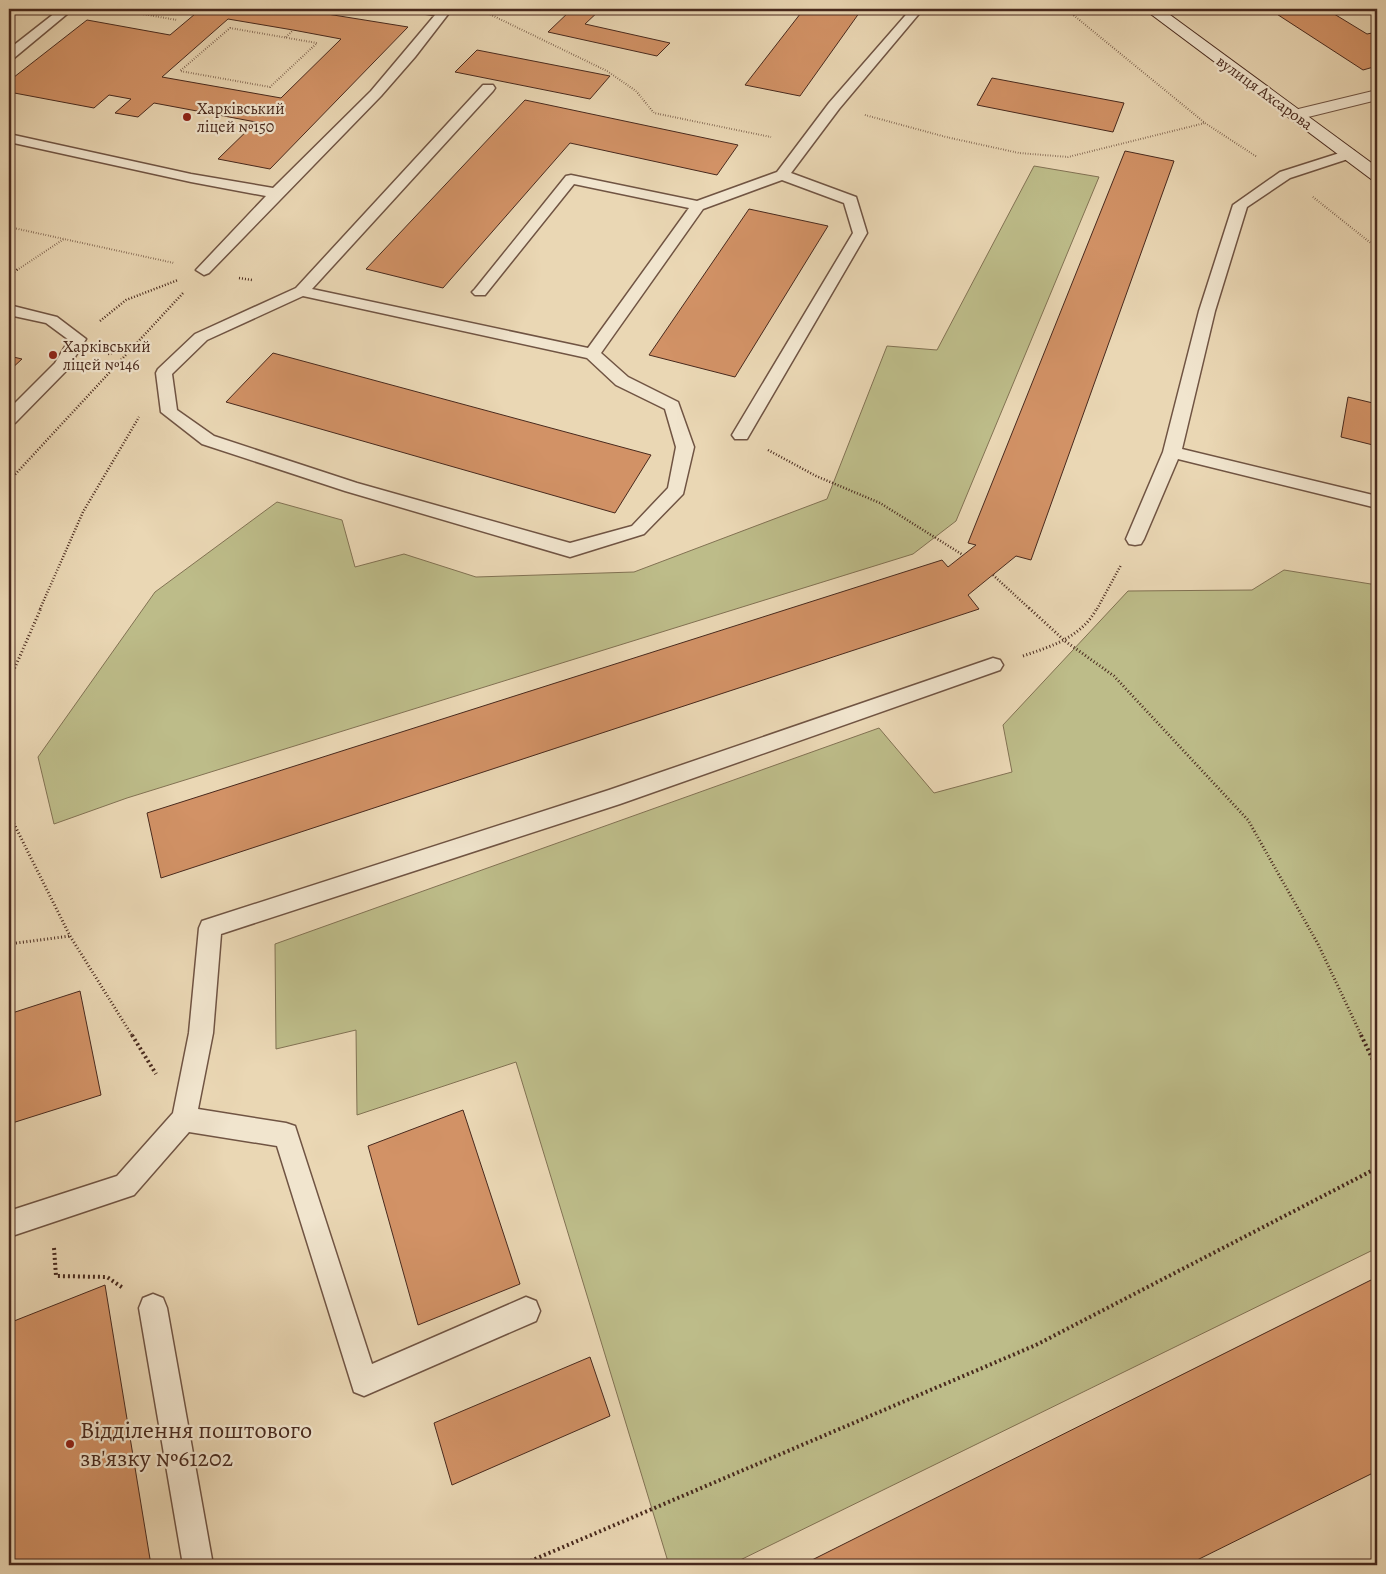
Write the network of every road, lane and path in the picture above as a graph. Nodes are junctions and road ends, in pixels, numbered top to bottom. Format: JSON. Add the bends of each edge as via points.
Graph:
{"nodes":[{"id":1,"x":67,"y":9,"type":"edge"},
{"id":2,"x":114,"y":9,"type":"edge"},
{"id":3,"x":317,"y":9,"type":"edge"},
{"id":4,"x":420,"y":9,"type":"edge"},
{"id":5,"x":478,"y":9,"type":"edge"},
{"id":6,"x":917,"y":9,"type":"edge"},
{"id":7,"x":1066,"y":9,"type":"edge"},
{"id":8,"x":1152,"y":9,"type":"edge"},
{"id":9,"x":445,"y":11,"type":"edge"},
{"id":10,"x":314,"y":12,"type":"dead end"},
{"id":11,"x":177,"y":20,"type":"dead end"},
{"id":12,"x":293,"y":30,"type":"dead end"},
{"id":13,"x":286,"y":37,"type":"junction"},
{"id":14,"x":9,"y":55,"type":"edge"},
{"id":15,"x":488,"y":88,"type":"dead end"},
{"id":16,"x":1377,"y":94,"type":"edge"},
{"id":17,"x":834,"y":106,"type":"junction"},
{"id":18,"x":1296,"y":115,"type":"junction"},
{"id":19,"x":1205,"y":123,"type":"junction"},
{"id":20,"x":9,"y":138,"type":"edge"},
{"id":21,"x":806,"y":143,"type":"junction"},
{"id":22,"x":1349,"y":154,"type":"junction"},
{"id":23,"x":782,"y":175,"type":"junction"},
{"id":24,"x":1285,"y":175,"type":"junction"},
{"id":25,"x":1377,"y":175,"type":"edge"},
{"id":26,"x":276,"y":193,"type":"junction"},
{"id":27,"x":698,"y":206,"type":"junction"},
{"id":28,"x":9,"y":227,"type":"edge"},
{"id":29,"x":64,"y":239,"type":"junction"},
{"id":30,"x":1377,"y":248,"type":"edge"},
{"id":31,"x":204,"y":270,"type":"junction"},
{"id":32,"x":9,"y":275,"type":"edge"},
{"id":33,"x":301,"y":291,"type":"junction"},
{"id":34,"x":480,"y":292,"type":"dead end"},
{"id":35,"x":9,"y":310,"type":"edge"},
{"id":36,"x":78,"y":339,"type":"junction"},
{"id":37,"x":592,"y":354,"type":"junction"},
{"id":38,"x":164,"y":373,"type":"junction"},
{"id":39,"x":9,"y":419,"type":"edge"},
{"id":40,"x":741,"y":435,"type":"joint"},
{"id":41,"x":1172,"y":452,"type":"junction"},
{"id":42,"x":9,"y":480,"type":"edge"},
{"id":43,"x":1377,"y":502,"type":"edge"},
{"id":44,"x":1135,"y":540,"type":"joint"},
{"id":45,"x":963,"y":555,"type":"dead end"},
{"id":46,"x":993,"y":575,"type":"dead end"},
{"id":47,"x":1065,"y":641,"type":"junction"},
{"id":48,"x":993,"y":665,"type":"joint"},
{"id":49,"x":9,"y":681,"type":"edge"},
{"id":50,"x":9,"y":814,"type":"edge"},
{"id":51,"x":70,"y":936,"type":"junction"},
{"id":52,"x":9,"y":944,"type":"edge"},
{"id":53,"x":1377,"y":1075,"type":"edge"},
{"id":54,"x":184,"y":1119,"type":"junction"},
{"id":55,"x":1377,"y":1168,"type":"edge"},
{"id":56,"x":51,"y":1210,"type":"junction"},
{"id":57,"x":9,"y":1224,"type":"edge"},
{"id":58,"x":154,"y":1308,"type":"joint"},
{"id":59,"x":526,"y":1311,"type":"dead end"},
{"id":60,"x":198,"y":1565,"type":"edge"},
{"id":61,"x":521,"y":1565,"type":"edge"}],
"edges":[{"from":1,"to":14,"type":"lane"},
{"from":2,"to":11,"type":"path"},
{"from":3,"to":10,"type":"path"},
{"from":4,"to":9,"type":"lane"},
{"from":5,"to":21,"type":"path","via":[[607,71],[636,91],[654,113]]},
{"from":6,"to":17,"type":"lane"},
{"from":7,"to":19,"type":"path"},
{"from":8,"to":18,"type":"street","name":"вулиця Ахсарова"},
{"from":9,"to":26,"type":"lane","via":[[426,38],[361,109]]},
{"from":12,"to":13,"type":"path"},
{"from":13,"to":13,"type":"path","via":[[230,28],[180,71],[270,87],[317,42]]},
{"from":15,"to":33,"type":"lane"},
{"from":16,"to":18,"type":"street"},
{"from":17,"to":19,"type":"path","via":[[1018,153],[1068,157]]},
{"from":17,"to":21,"type":"lane"},
{"from":18,"to":22,"type":"street","name":"вулиця Ахсарова"},
{"from":19,"to":24,"type":"path"},
{"from":20,"to":26,"type":"lane"},
{"from":21,"to":23,"type":"lane"},
{"from":22,"to":24,"type":"lane"},
{"from":22,"to":25,"type":"street","name":"вулиця Ахсарова"},
{"from":23,"to":27,"type":"lane"},
{"from":23,"to":40,"type":"lane","via":[[851,200],[860,233]]},
{"from":24,"to":30,"type":"path"},
{"from":24,"to":41,"type":"lane","via":[[1240,205],[1206,310]]},
{"from":26,"to":31,"type":"lane"},
{"from":27,"to":34,"type":"lane","via":[[572,179]]},
{"from":27,"to":37,"type":"lane"},
{"from":28,"to":29,"type":"path"},
{"from":29,"to":31,"type":"path"},
{"from":29,"to":32,"type":"path"},
{"from":31,"to":33,"type":"path"},
{"from":31,"to":36,"type":"path","via":[[126,300]]},
{"from":31,"to":42,"type":"path"},
{"from":33,"to":37,"type":"lane"},
{"from":33,"to":38,"type":"lane","via":[[201,337]]},
{"from":35,"to":36,"type":"lane","via":[[52,320]]},
{"from":36,"to":39,"type":"lane","via":[[61,366]]},
{"from":37,"to":38,"type":"lane","via":[[622,380],[672,406],[686,446],[677,490],[638,530],[570,550],[351,487],[208,440],[169,412]]},
{"from":38,"to":49,"type":"path","via":[[83,512]]},
{"from":40,"to":45,"type":"path","via":[[816,476],[880,503]]},
{"from":41,"to":43,"type":"lane"},
{"from":41,"to":44,"type":"lane"},
{"from":44,"to":47,"type":"path","via":[[1092,618]]},
{"from":46,"to":47,"type":"path"},
{"from":47,"to":48,"type":"path"},
{"from":47,"to":53,"type":"path","via":[[1114,676],[1248,820],[1318,944],[1376,1064]]},
{"from":48,"to":54,"type":"lane","via":[[612,798],[210,928],[202,1032]]},
{"from":50,"to":51,"type":"path"},
{"from":51,"to":52,"type":"path"},
{"from":51,"to":54,"type":"path"},
{"from":54,"to":56,"type":"lane","via":[[125,1186]]},
{"from":54,"to":59,"type":"lane","via":[[286,1135],[364,1382]]},
{"from":55,"to":61,"type":"path","via":[[1036,1345]]},
{"from":56,"to":57,"type":"lane"},
{"from":56,"to":58,"type":"path","via":[[56,1276],[107,1277]]},
{"from":58,"to":60,"type":"lane"}]}
